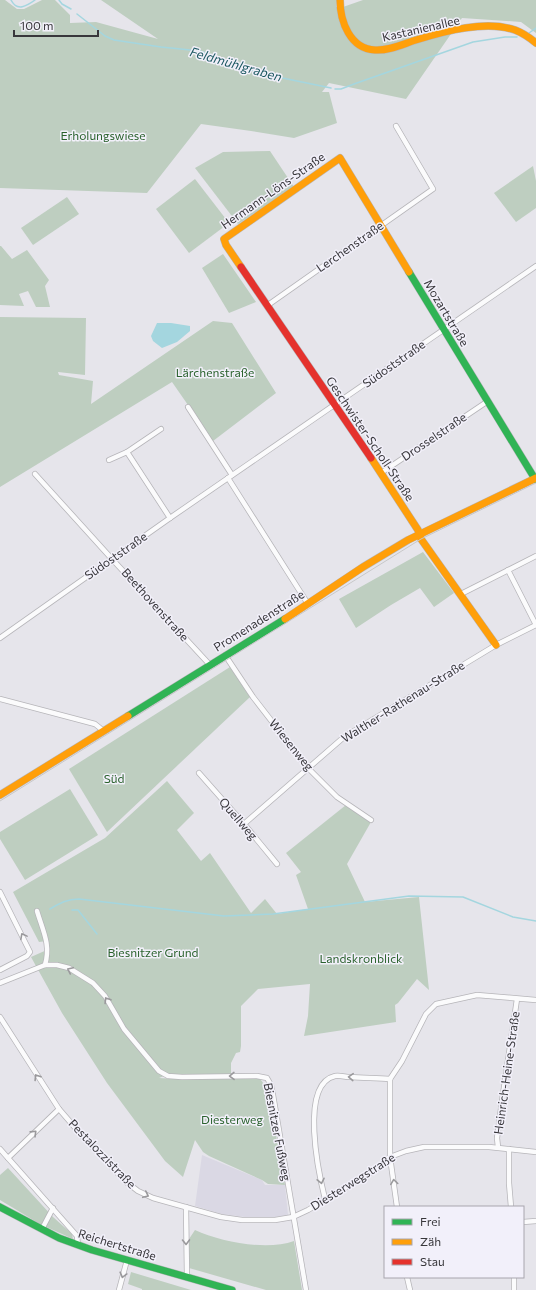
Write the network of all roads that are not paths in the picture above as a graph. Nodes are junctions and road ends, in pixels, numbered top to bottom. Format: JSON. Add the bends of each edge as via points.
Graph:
{"nodes":[{"id":1,"x":340,"y":0,"type":"edge"},
{"id":2,"x":536,"y":43,"type":"edge"},
{"id":3,"x":396,"y":126,"type":"dead end"},
{"id":4,"x":340,"y":158,"type":"joint"},
{"id":5,"x":381,"y":225,"type":"junction"},
{"id":6,"x":226,"y":245,"type":"joint"},
{"id":7,"x":536,"y":266,"type":"edge"},
{"id":8,"x":268,"y":305,"type":"junction"},
{"id":9,"x":443,"y":330,"type":"junction"},
{"id":10,"x":488,"y":401,"type":"junction"},
{"id":11,"x":334,"y":405,"type":"junction"},
{"id":12,"x":188,"y":407,"type":"dead end"},
{"id":13,"x":161,"y":429,"type":"dead end"},
{"id":14,"x":127,"y":452,"type":"junction"},
{"id":15,"x":109,"y":460,"type":"dead end"},
{"id":16,"x":381,"y":473,"type":"junction"},
{"id":17,"x":35,"y":474,"type":"dead end"},
{"id":18,"x":230,"y":477,"type":"junction"},
{"id":19,"x":536,"y":479,"type":"edge"},
{"id":20,"x":170,"y":518,"type":"junction"},
{"id":21,"x":419,"y":533,"type":"junction"},
{"id":22,"x":536,"y":556,"type":"edge"},
{"id":23,"x":112,"y":559,"type":"junction"},
{"id":24,"x":508,"y":570,"type":"junction"},
{"id":25,"x":460,"y":594,"type":"junction"},
{"id":26,"x":308,"y":604,"type":"junction"},
{"id":27,"x":536,"y":625,"type":"edge"},
{"id":28,"x":0,"y":638,"type":"edge"},
{"id":29,"x":496,"y":645,"type":"junction"},
{"id":30,"x":225,"y":655,"type":"junction"},
{"id":31,"x":210,"y":664,"type":"junction"},
{"id":32,"x":0,"y":699,"type":"edge"},
{"id":33,"x":103,"y":731,"type":"junction"},
{"id":34,"x":308,"y":768,"type":"junction"},
{"id":35,"x":199,"y":774,"type":"dead end"},
{"id":36,"x":0,"y":795,"type":"edge"},
{"id":37,"x":371,"y":820,"type":"dead end"},
{"id":38,"x":244,"y":824,"type":"junction"},
{"id":39,"x":277,"y":864,"type":"dead end"},
{"id":40,"x":0,"y":892,"type":"edge"},
{"id":41,"x":37,"y":911,"type":"dead end"},
{"id":42,"x":45,"y":965,"type":"junction"},
{"id":43,"x":0,"y":970,"type":"edge"},
{"id":44,"x":0,"y":983,"type":"edge"},
{"id":45,"x":517,"y":998,"type":"junction"},
{"id":46,"x":536,"y":1000,"type":"edge"},
{"id":47,"x":0,"y":1017,"type":"edge"},
{"id":48,"x":390,"y":1079,"type":"junction"},
{"id":49,"x":59,"y":1109,"type":"junction"},
{"id":50,"x":498,"y":1147,"type":"junction"},
{"id":51,"x":0,"y":1149,"type":"edge"},
{"id":52,"x":510,"y":1149,"type":"junction"},
{"id":53,"x":536,"y":1152,"type":"edge"},
{"id":54,"x":390,"y":1157,"type":"junction"},
{"id":55,"x":8,"y":1158,"type":"junction"},
{"id":56,"x":325,"y":1199,"type":"junction"},
{"id":57,"x":397,"y":1206,"type":"edge"},
{"id":58,"x":511,"y":1206,"type":"edge"},
{"id":59,"x":0,"y":1207,"type":"edge"},
{"id":60,"x":186,"y":1207,"type":"junction"},
{"id":61,"x":53,"y":1208,"type":"junction"},
{"id":62,"x":293,"y":1217,"type":"junction"},
{"id":63,"x":536,"y":1221,"type":"edge"},
{"id":64,"x":524,"y":1222,"type":"edge"},
{"id":65,"x":42,"y":1230,"type":"junction"},
{"id":66,"x":78,"y":1245,"type":"junction"},
{"id":67,"x":127,"y":1260,"type":"junction"},
{"id":68,"x":187,"y":1277,"type":"junction"},
{"id":69,"x":408,"y":1278,"type":"edge"},
{"id":70,"x":514,"y":1278,"type":"edge"},
{"id":71,"x":119,"y":1290,"type":"edge"},
{"id":72,"x":232,"y":1290,"type":"edge"},
{"id":73,"x":306,"y":1290,"type":"edge"},
{"id":74,"x":410,"y":1290,"type":"edge"},
{"id":75,"x":514,"y":1290,"type":"edge"}],
"edges":[{"from":1,"to":2,"type":"street","name":"Kastanienallee","via":[[341,18],[349,33],[361,46],[370,49],[387,48],[447,32],[487,28],[513,30]]},
{"from":3,"to":5,"type":"street","name":"Lerchenstraße","via":[[433,189]]},
{"from":4,"to":5,"type":"street","name":"Mozartstraße"},
{"from":4,"to":6,"type":"street","name":"Hermann-Löns-Straße","via":[[224,239]]},
{"from":5,"to":8,"type":"street","name":"Lerchenstraße"},
{"from":5,"to":9,"type":"street","name":"Mozartstraße"},
{"from":6,"to":8,"type":"street","name":"Geschwister-Scholl-Straße"},
{"from":7,"to":9,"type":"street","name":"Südoststraße"},
{"from":8,"to":11,"type":"street","name":"Geschwister-Scholl-Straße"},
{"from":9,"to":10,"type":"street","name":"Mozartstraße"},
{"from":9,"to":11,"type":"street","name":"Südoststraße"},
{"from":10,"to":16,"type":"street","name":"Drosselstraße"},
{"from":10,"to":19,"type":"street","name":"Mozartstraße"},
{"from":11,"to":16,"type":"street","name":"Geschwister-Scholl-Straße"},
{"from":11,"to":18,"type":"street","name":"Südoststraße"},
{"from":12,"to":18,"type":"street"},
{"from":13,"to":14,"type":"street"},
{"from":14,"to":15,"type":"street"},
{"from":14,"to":20,"type":"street"},
{"from":16,"to":21,"type":"street","name":"Geschwister-Scholl-Straße"},
{"from":17,"to":23,"type":"street","name":"Beethovenstraße"},
{"from":18,"to":20,"type":"street","name":"Südoststraße"},
{"from":18,"to":26,"type":"street"},
{"from":19,"to":21,"type":"street","name":"Promenadenstraße"},
{"from":20,"to":23,"type":"street","name":"Südoststraße"},
{"from":21,"to":25,"type":"street","name":"Geschwister-Scholl-Straße"},
{"from":21,"to":26,"type":"street","name":"Promenadenstraße"},
{"from":22,"to":24,"type":"street"},
{"from":23,"to":28,"type":"street","name":"Südoststraße"},
{"from":23,"to":31,"type":"street","name":"Beethovenstraße"},
{"from":24,"to":25,"type":"street"},
{"from":24,"to":27,"type":"street"},
{"from":25,"to":29,"type":"street","name":"Geschwister-Scholl-Straße"},
{"from":26,"to":30,"type":"street","name":"Promenadenstraße"},
{"from":27,"to":29,"type":"street","name":"Walther-Rathenau-Straße"},
{"from":29,"to":34,"type":"street","name":"Walther-Rathenau-Straße","via":[[344,737]]},
{"from":30,"to":31,"type":"street","name":"Promenadenstraße"},
{"from":30,"to":34,"type":"street","name":"Wiesenweg","via":[[253,697]]},
{"from":31,"to":33,"type":"street","name":"Promenadenstraße"},
{"from":32,"to":33,"type":"street","via":[[94,724]]},
{"from":33,"to":36,"type":"street","name":"Promenadenstraße"},
{"from":34,"to":37,"type":"street","name":"Wiesenweg","via":[[337,797]]},
{"from":34,"to":38,"type":"street","name":"Walther-Rathenau-Straße"},
{"from":35,"to":38,"type":"street","name":"Quellweg"},
{"from":38,"to":39,"type":"street","name":"Quellweg"},
{"from":43,"to":40,"type":"street","one_way":true,"via":[[30,952]]},
{"from":41,"to":42,"type":"street","via":[[48,947]]},
{"from":42,"to":44,"type":"street"},
{"from":62,"to":42,"type":"street","name":"Biesnitzer Fußweg","one_way":true,"via":[[267,1078],[168,1076],[159,1071],[124,1029],[105,996],[93,983],[70,968]]},
{"from":45,"to":46,"type":"street"},
{"from":45,"to":48,"type":"street","via":[[477,995],[436,1004],[426,1014]]},
{"from":45,"to":50,"type":"street","name":"Heinrich-Heine-Straße","via":[[497,1138]]},
{"from":49,"to":47,"type":"street","name":"Pestalozzistraße","one_way":true},
{"from":48,"to":54,"type":"street"},
{"from":48,"to":56,"type":"street","one_way":true,"via":[[335,1076],[319,1089],[316,1103],[315,1148]]},
{"from":55,"to":49,"type":"street","one_way":true},
{"from":49,"to":60,"type":"street","name":"Pestalozzistraße","one_way":true,"via":[[89,1144],[138,1191]]},
{"from":50,"to":52,"type":"street","name":"Diesterwegstraße"},
{"from":50,"to":54,"type":"street","name":"Diesterwegstraße","via":[[424,1147]]},
{"from":51,"to":55,"type":"street"},
{"from":52,"to":53,"type":"street","name":"Diesterwegstraße"},
{"from":52,"to":58,"type":"street","name":"Heinrich-Heine-Straße"},
{"from":54,"to":56,"type":"street","name":"Diesterwegstraße","via":[[375,1170]]},
{"from":57,"to":54,"type":"street","one_way":true},
{"from":55,"to":61,"type":"street"},
{"from":56,"to":62,"type":"street","name":"Diesterwegstraße"},
{"from":59,"to":65,"type":"street","name":"Reichertstraße"},
{"from":60,"to":62,"type":"street","name":"Diesterwegstraße","via":[[242,1220]]},
{"from":60,"to":68,"type":"street","one_way":true},
{"from":61,"to":65,"type":"street"},
{"from":61,"to":66,"type":"street","via":[[78,1236]]},
{"from":62,"to":73,"type":"street","name":"Biesnitzer Fußweg"},
{"from":63,"to":64,"type":"street"},
{"from":65,"to":66,"type":"street","name":"Reichertstraße"},
{"from":66,"to":67,"type":"street","name":"Reichertstraße"},
{"from":67,"to":68,"type":"street","name":"Reichertstraße"},
{"from":67,"to":71,"type":"street","one_way":true},
{"from":68,"to":72,"type":"street","name":"Reichertstraße"},
{"from":69,"to":74,"type":"street"},
{"from":70,"to":75,"type":"street"}]}
